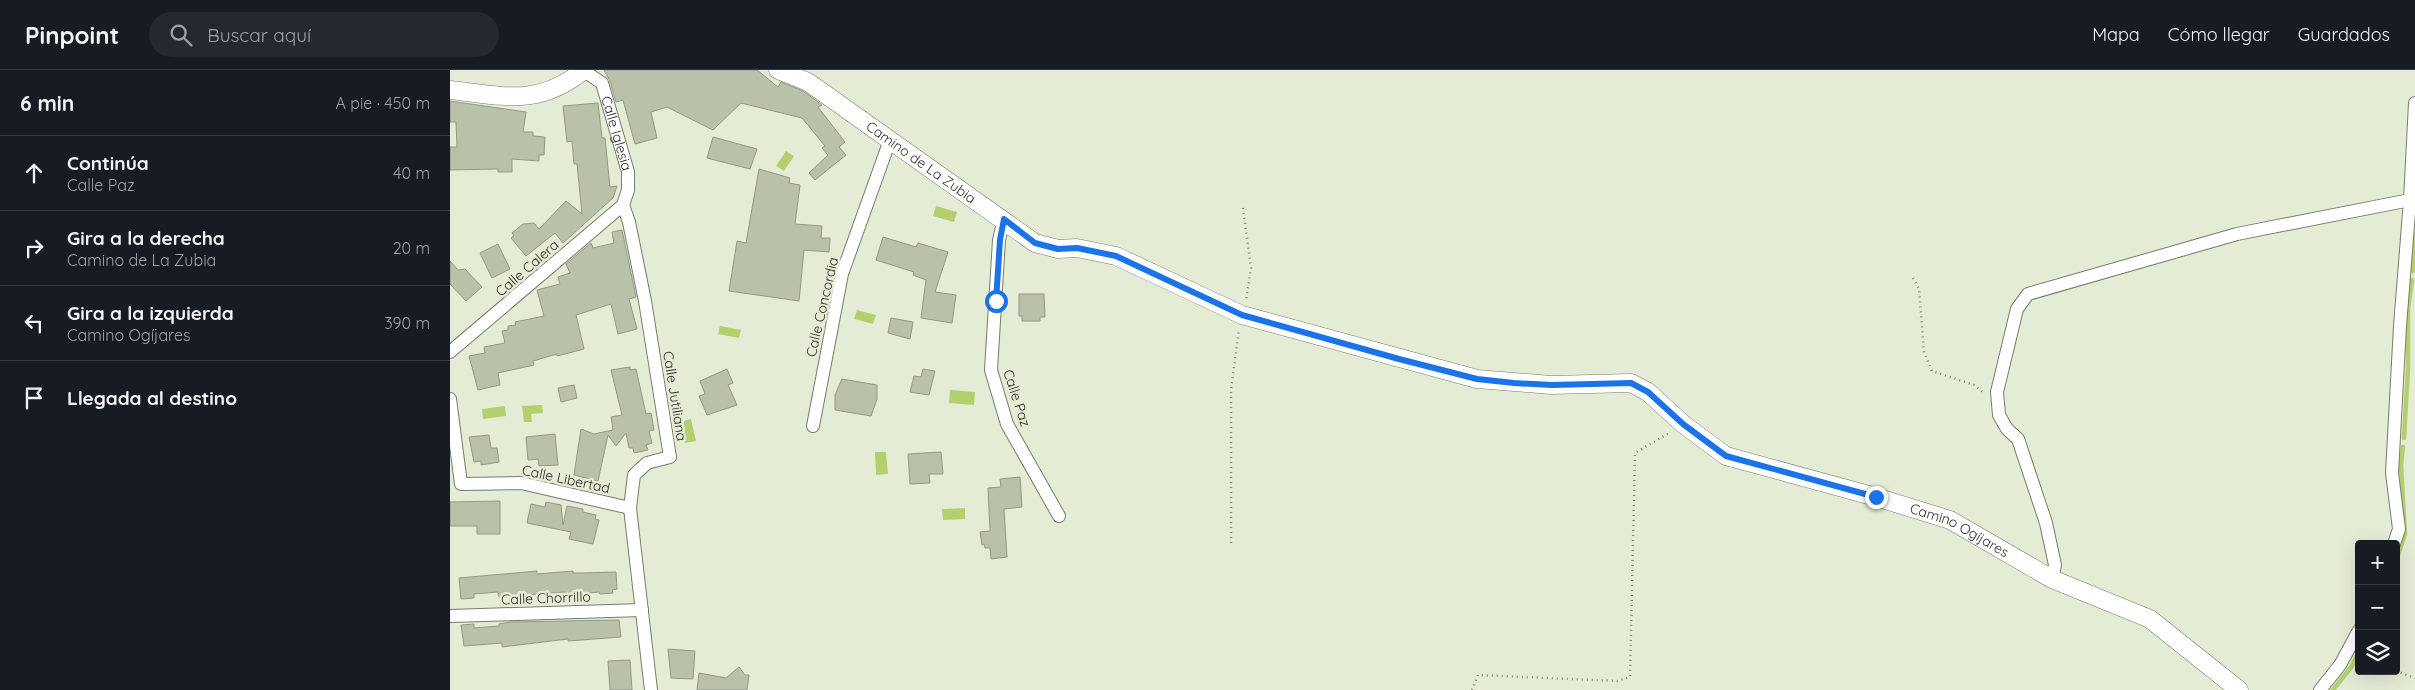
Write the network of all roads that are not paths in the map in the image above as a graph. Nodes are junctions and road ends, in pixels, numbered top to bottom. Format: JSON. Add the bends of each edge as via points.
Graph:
{"nodes":[{"id":1,"x":584,"y":70,"type":"edge"},
{"id":2,"x":778,"y":70,"type":"edge"},
{"id":3,"x":450,"y":90,"type":"edge"},
{"id":4,"x":2415,"y":104,"type":"edge"},
{"id":5,"x":890,"y":140,"type":"junction"},
{"id":6,"x":2410,"y":200,"type":"junction"},
{"id":7,"x":623,"y":205,"type":"junction"},
{"id":8,"x":1004,"y":219,"type":"junction"},
{"id":9,"x":1035,"y":243,"type":"joint"},
{"id":10,"x":450,"y":352,"type":"edge"},
{"id":11,"x":450,"y":399,"type":"edge"},
{"id":12,"x":813,"y":426,"type":"dead end"},
{"id":13,"x":630,"y":508,"type":"junction"},
{"id":14,"x":1060,"y":516,"type":"dead end"},
{"id":15,"x":2395,"y":540,"type":"edge"},
{"id":16,"x":2052,"y":579,"type":"junction"},
{"id":17,"x":642,"y":610,"type":"junction"},
{"id":18,"x":450,"y":616,"type":"edge"},
{"id":19,"x":2355,"y":637,"type":"edge"},
{"id":20,"x":651,"y":690,"type":"edge"},
{"id":21,"x":2238,"y":690,"type":"edge"},
{"id":22,"x":2320,"y":690,"type":"edge"}],
"edges":[{"from":1,"to":3,"type":"street","via":[[536,96],[514,97]]},
{"from":1,"to":7,"type":"street","name":"Calle Iglesia","via":[[602,83],[628,172],[628,190]]},
{"from":2,"to":5,"type":"street","name":"Camino de La Zubia","via":[[808,82]]},
{"from":4,"to":6,"type":"street"},
{"from":5,"to":8,"type":"street","name":"Camino de La Zubia"},
{"from":5,"to":12,"type":"street","name":"Calle Concordia","via":[[842,274]]},
{"from":6,"to":15,"type":"street","via":[[2392,473],[2399,529]]},
{"from":6,"to":16,"type":"street","via":[[2236,234],[2028,294],[2017,309],[1997,403],[1999,415],[2018,439],[2028,463],[2055,565]]},
{"from":7,"to":10,"type":"street","name":"Calle Calera"},
{"from":7,"to":13,"type":"street","name":"Calle Jutiliana","via":[[645,301],[670,457],[647,463],[634,475]]},
{"from":8,"to":9,"type":"street","name":"Camino de La Zubia"},
{"from":8,"to":14,"type":"street","name":"Calle Paz","via":[[991,370],[1007,424]]},
{"from":9,"to":16,"type":"street","name":"Camino Ogíjares","via":[[1116,256],[1242,315],[1477,379],[1552,385],[1631,383],[1648,392],[1683,424],[1726,456],[1950,520]]},
{"from":11,"to":13,"type":"street","name":"Calle Libertad","via":[[461,484],[521,483]]},
{"from":13,"to":17,"type":"street","name":"Calle Jutiliana"},
{"from":16,"to":21,"type":"street","name":"Camino Ogíjares","via":[[2150,619]]},
{"from":17,"to":18,"type":"street","name":"Calle Chorrillo"},
{"from":17,"to":20,"type":"street","name":"Calle Jutiliana"},
{"from":19,"to":22,"type":"street","via":[[2340,665]]}]}
